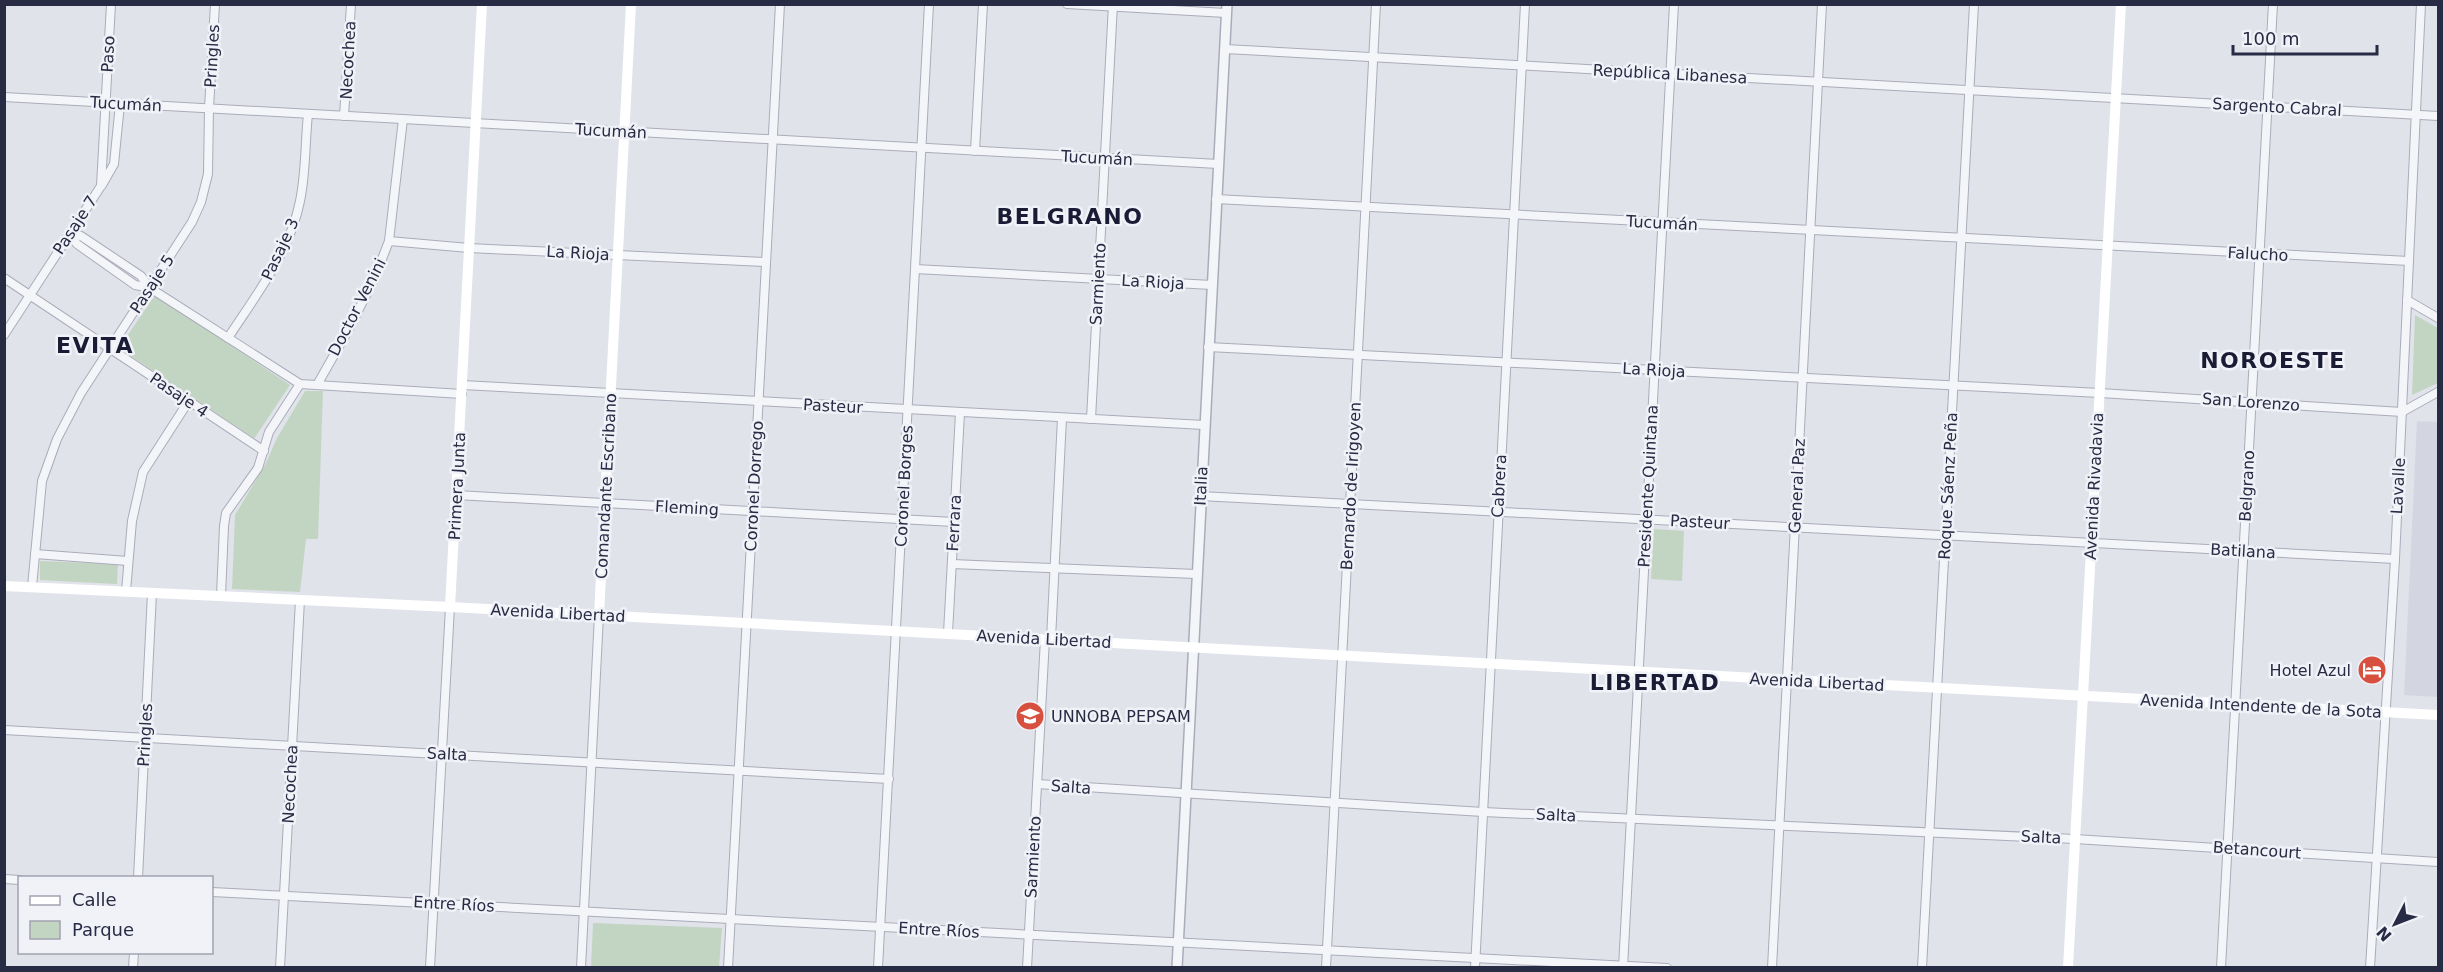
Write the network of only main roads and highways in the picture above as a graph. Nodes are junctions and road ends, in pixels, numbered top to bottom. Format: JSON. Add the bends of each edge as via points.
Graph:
{"nodes":[{"id":1,"x":482,"y":4,"type":"edge"},
{"id":2,"x":632,"y":4,"type":"edge"},
{"id":3,"x":2121,"y":4,"type":"edge"},
{"id":4,"x":4,"y":586,"type":"edge"},
{"id":5,"x":450,"y":607,"type":"junction"},
{"id":6,"x":599,"y":615,"type":"junction"},
{"id":7,"x":2083,"y":697,"type":"junction"},
{"id":8,"x":2439,"y":715,"type":"edge"},
{"id":9,"x":2068,"y":968,"type":"edge"}],
"edges":[{"from":1,"to":5,"type":"main road","name":"Primera Junta"},
{"from":2,"to":6,"type":"main road","name":"Comandante Escribano"},
{"from":3,"to":7,"type":"main road","name":"Avenida Rivadavia"},
{"from":4,"to":5,"type":"main road","name":"Avenida Libertad"},
{"from":5,"to":6,"type":"main road","name":"Avenida Libertad"},
{"from":6,"to":7,"type":"main road","name":"Avenida Libertad"},
{"from":7,"to":8,"type":"main road","name":"Avenida Intendente de la Sota"},
{"from":7,"to":9,"type":"main road","name":"Avenida Rivadavia"}]}
